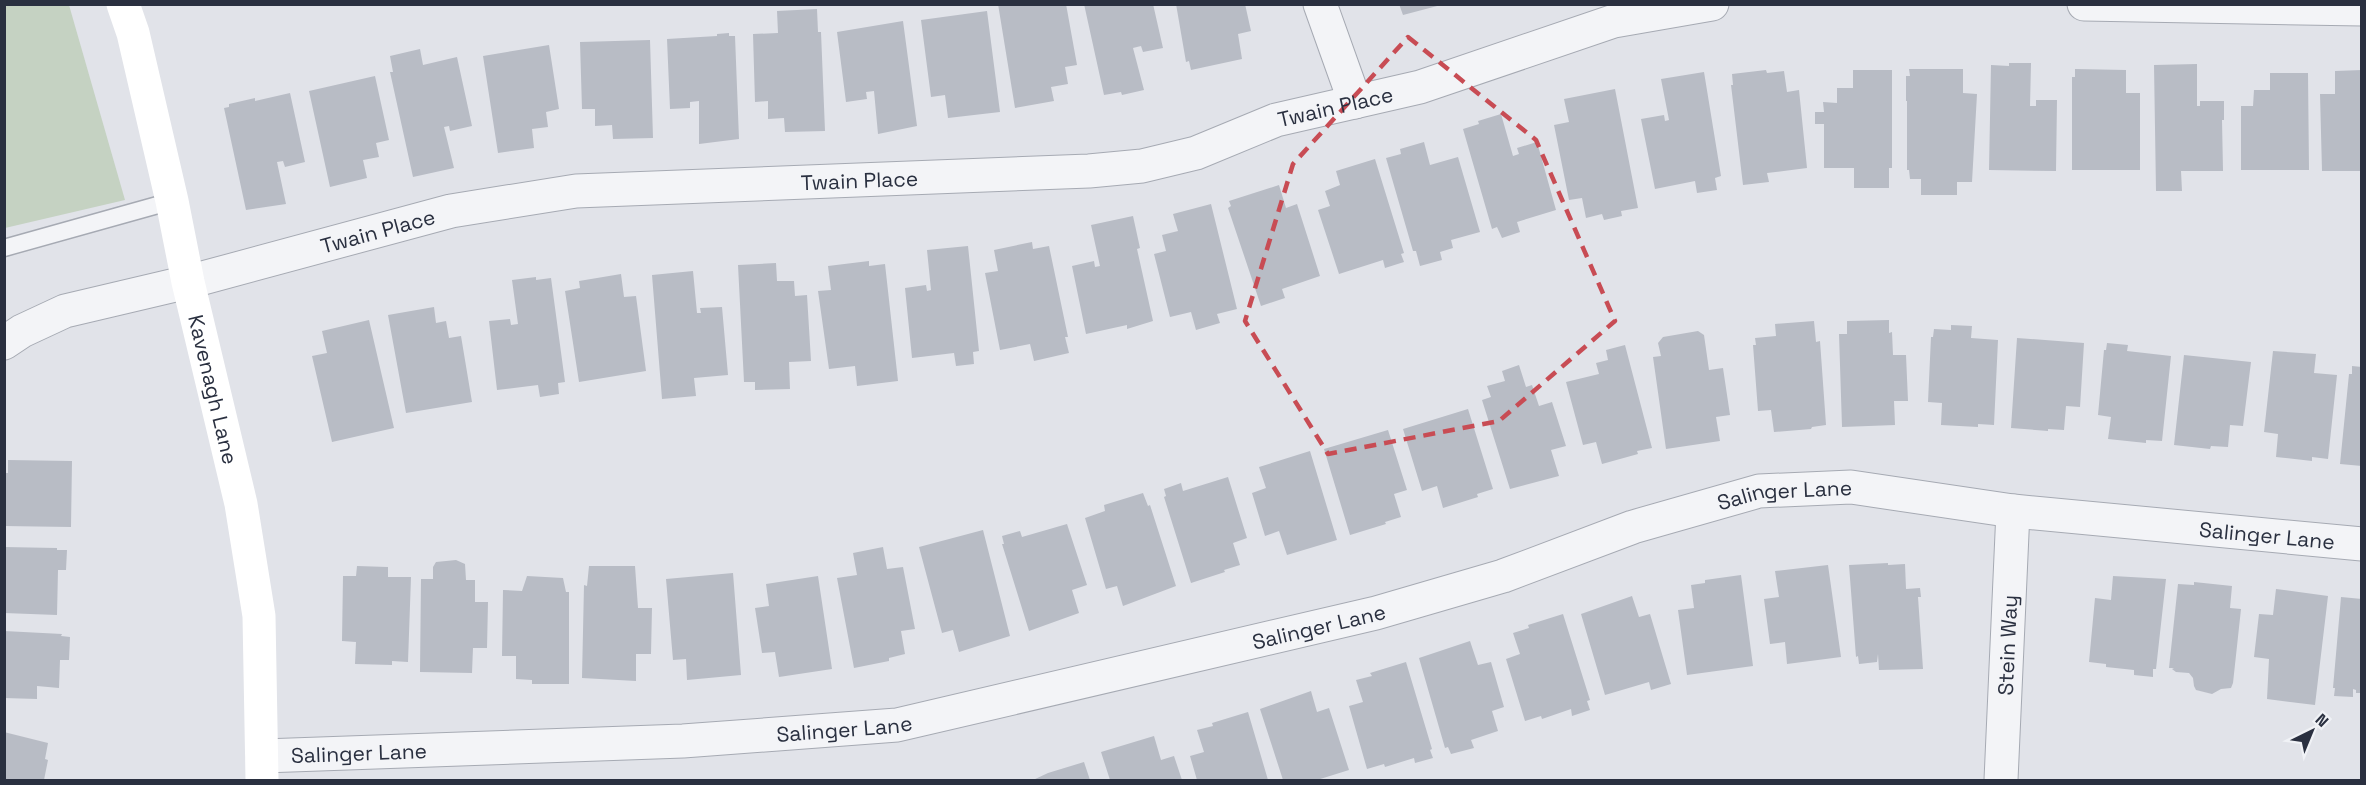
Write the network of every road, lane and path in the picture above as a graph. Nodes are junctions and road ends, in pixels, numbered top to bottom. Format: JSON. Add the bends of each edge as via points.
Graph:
{"nodes":[{"id":1,"x":123,"y":4,"type":"edge"},
{"id":2,"x":1320,"y":4,"type":"edge"},
{"id":3,"x":1712,"y":4,"type":"edge"},
{"id":4,"x":2084,"y":4,"type":"edge"},
{"id":5,"x":2361,"y":9,"type":"edge"},
{"id":6,"x":1355,"y":102,"type":"junction"},
{"id":7,"x":172,"y":201,"type":"junction"},
{"id":8,"x":4,"y":248,"type":"edge"},
{"id":9,"x":188,"y":282,"type":"junction"},
{"id":10,"x":4,"y":343,"type":"edge"},
{"id":11,"x":2013,"y":511,"type":"junction"},
{"id":12,"x":2361,"y":544,"type":"edge"},
{"id":13,"x":262,"y":768,"type":"edge"},
{"id":14,"x":2001,"y":780,"type":"edge"}],
"edges":[{"from":1,"to":7,"type":"main road","name":"Kavenagh Lane"},
{"from":2,"to":6,"type":"street"},
{"from":3,"to":6,"type":"street","name":"Twain Place","via":[[1614,21],[1420,87]]},
{"from":4,"to":5,"type":"street"},
{"from":6,"to":9,"type":"street","name":"Twain Place","via":[[1276,120],[1196,153],[1142,166],[576,191],[451,211]]},
{"from":7,"to":8,"type":"lane"},
{"from":7,"to":9,"type":"main road","name":"Kavenagh Lane"},
{"from":9,"to":10,"type":"street","name":"Twain Place","via":[[65,311]]},
{"from":9,"to":13,"type":"main road","name":"Kavenagh Lane","via":[[241,504],[259,616]]},
{"from":11,"to":12,"type":"street","name":"Salinger Lane"},
{"from":11,"to":13,"type":"street","name":"Salinger Lane","via":[[1851,487],[1759,491],[1633,527],[1503,576],[1376,613],[897,725]]},
{"from":11,"to":14,"type":"street","name":"Stein Way"}]}
